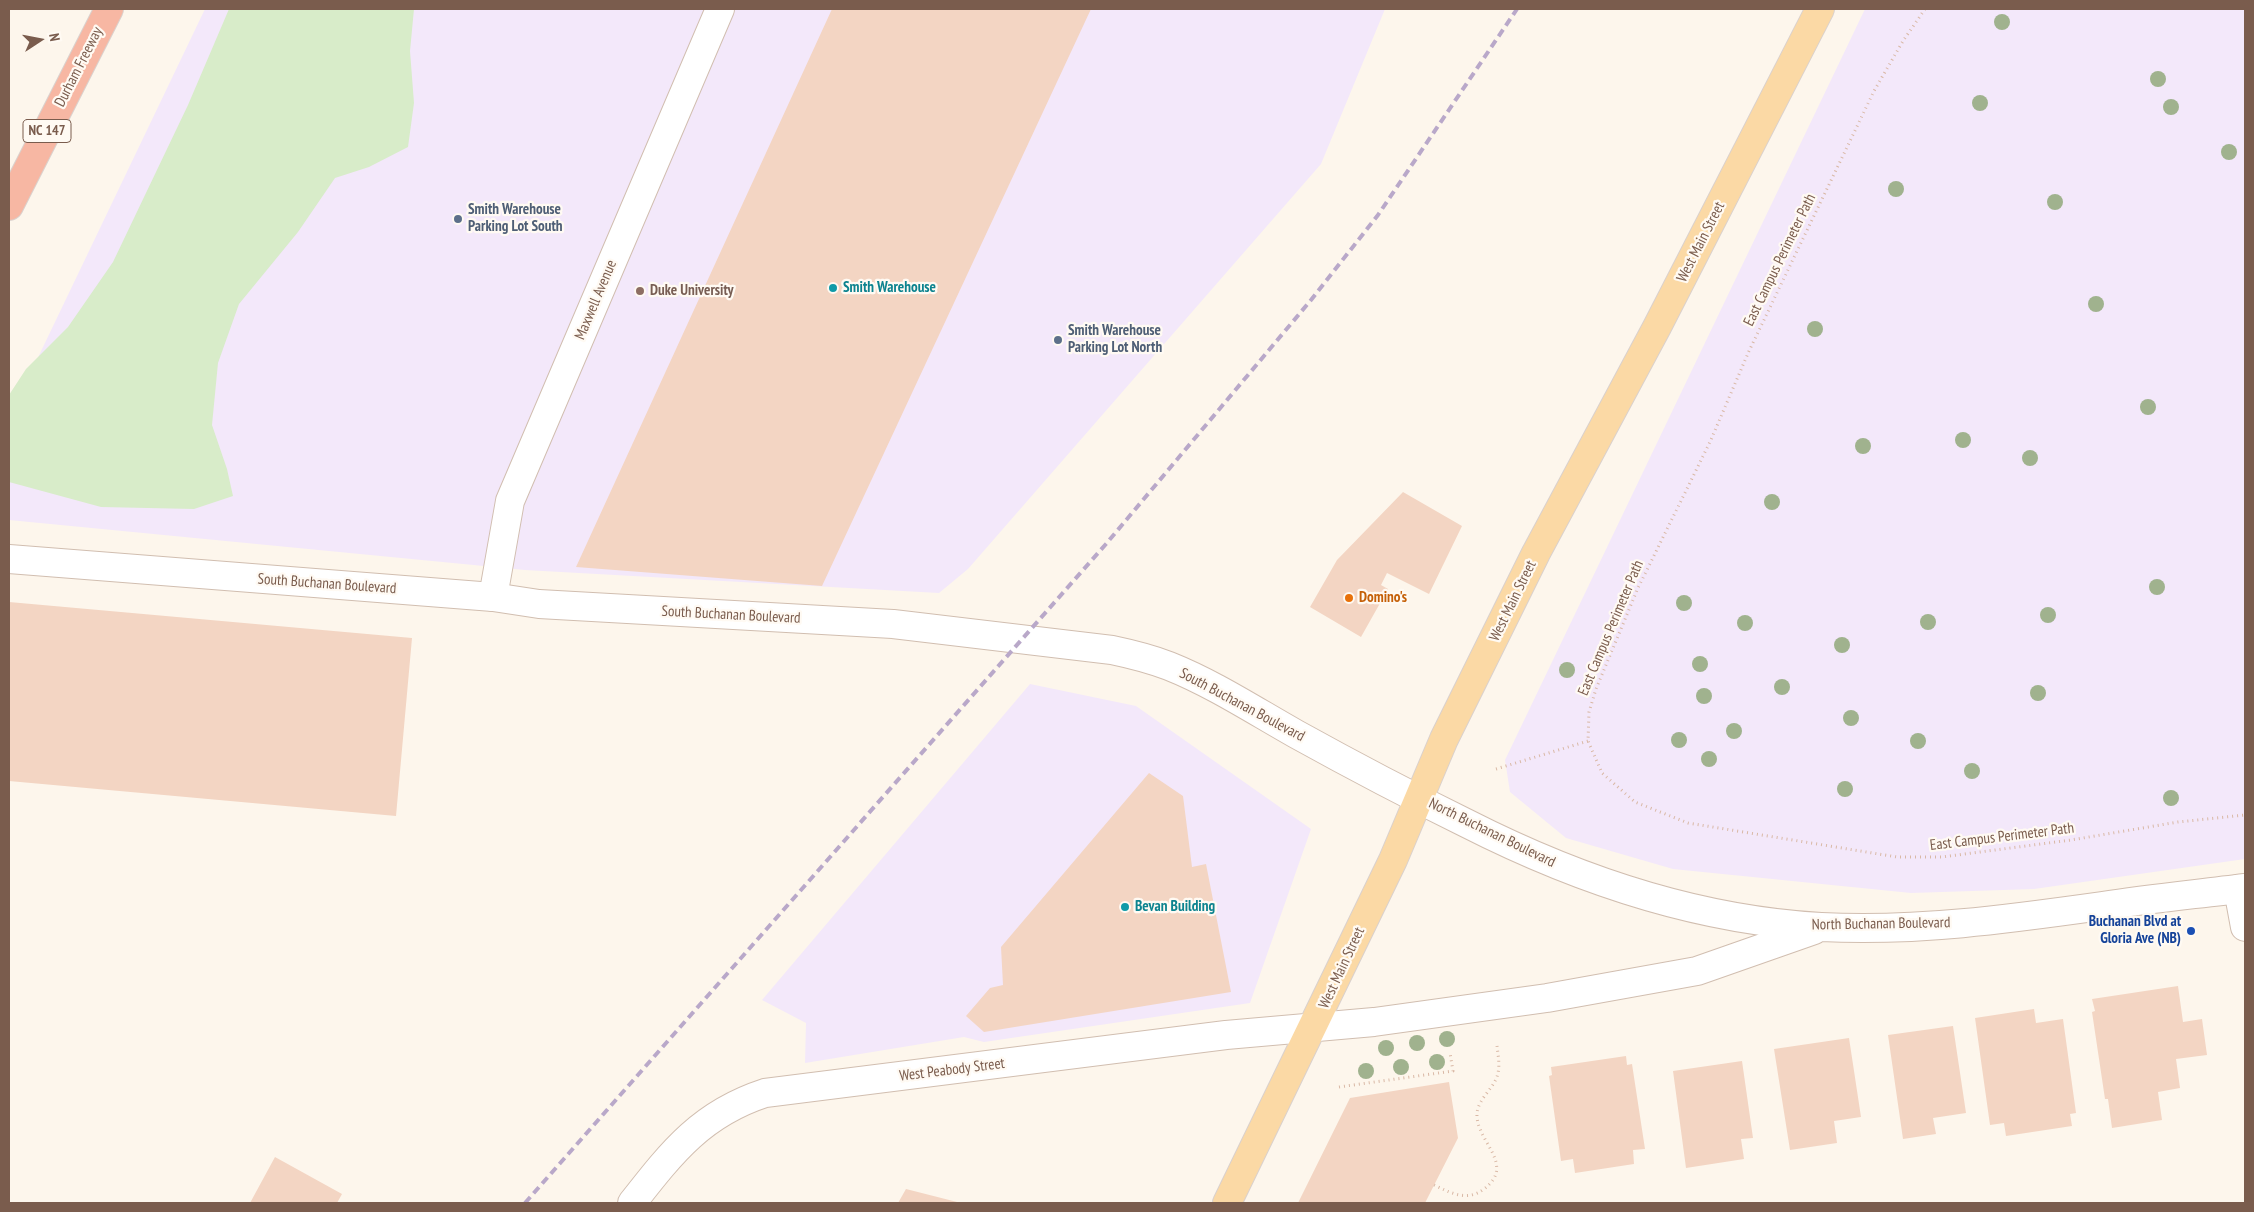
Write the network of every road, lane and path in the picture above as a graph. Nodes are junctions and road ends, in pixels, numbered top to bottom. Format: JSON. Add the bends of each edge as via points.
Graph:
{"nodes":[{"id":1,"x":109,"y":9,"type":"edge"},
{"id":2,"x":720,"y":9,"type":"edge"},
{"id":3,"x":1820,"y":9,"type":"edge"},
{"id":4,"x":1924,"y":9,"type":"edge"},
{"id":5,"x":9,"y":206,"type":"edge"},
{"id":6,"x":9,"y":559,"type":"edge"},
{"id":7,"x":493,"y":598,"type":"junction"},
{"id":8,"x":1588,"y":741,"type":"junction"},
{"id":9,"x":1496,"y":769,"type":"dead end"},
{"id":10,"x":1419,"y":798,"type":"junction"},
{"id":11,"x":2245,"y":815,"type":"edge"},
{"id":12,"x":2242,"y":888,"type":"edge"},
{"id":13,"x":1821,"y":927,"type":"junction"},
{"id":14,"x":2245,"y":927,"type":"edge"},
{"id":15,"x":1314,"y":1027,"type":"junction"},
{"id":16,"x":1497,"y":1046,"type":"dead end"},
{"id":17,"x":1450,"y":1053,"type":"dead end"},
{"id":18,"x":1339,"y":1086,"type":"dead end"},
{"id":19,"x":1434,"y":1185,"type":"dead end"},
{"id":20,"x":632,"y":1203,"type":"edge"},
{"id":21,"x":1228,"y":1203,"type":"edge"}],
"edges":[{"from":1,"to":5,"type":"highway","name":"Durham Freeway","number":"NC 147"},
{"from":2,"to":7,"type":"street","name":"Maxwell Avenue","via":[[510,501]]},
{"from":3,"to":10,"type":"main road","name":"West Main Street","via":[[1661,319],[1536,553],[1444,739]]},
{"from":4,"to":8,"type":"path","name":"East Campus Perimeter Path","via":[[1874,90],[1749,351],[1710,442],[1638,588],[1596,689],[1589,712]]},
{"from":6,"to":7,"type":"street","name":"South Buchanan Boulevard"},
{"from":7,"to":10,"type":"street","name":"South Buchanan Boulevard","via":[[539,604],[894,624],[1112,650],[1170,666],[1218,689],[1299,736]]},
{"from":8,"to":9,"type":"path"},
{"from":8,"to":11,"type":"path","name":"East Campus Perimeter Path","via":[[1602,773],[1635,802],[1688,823],[1897,857],[1942,858]]},
{"from":10,"to":13,"type":"street","name":"North Buchanan Boulevard","via":[[1467,824],[1605,884],[1726,914]]},
{"from":10,"to":15,"type":"main road","name":"West Main Street"},
{"from":12,"to":13,"type":"street","name":"North Buchanan Boulevard","via":[[1996,921],[1914,927]]},
{"from":12,"to":14,"type":"street"},
{"from":13,"to":15,"type":"street","name":"West Peabody Street","via":[[1697,971],[1547,998]]},
{"from":15,"to":20,"type":"street","name":"West Peabody Street","via":[[1226,1035],[765,1094],[739,1102],[712,1117],[666,1159]]},
{"from":15,"to":21,"type":"main road","name":"West Main Street"},
{"from":16,"to":19,"type":"path","via":[[1498,1075],[1482,1100],[1477,1115],[1481,1134],[1497,1164],[1493,1180],[1482,1191],[1465,1196]]},
{"from":17,"to":18,"type":"path","via":[[1453,1071]]}]}
